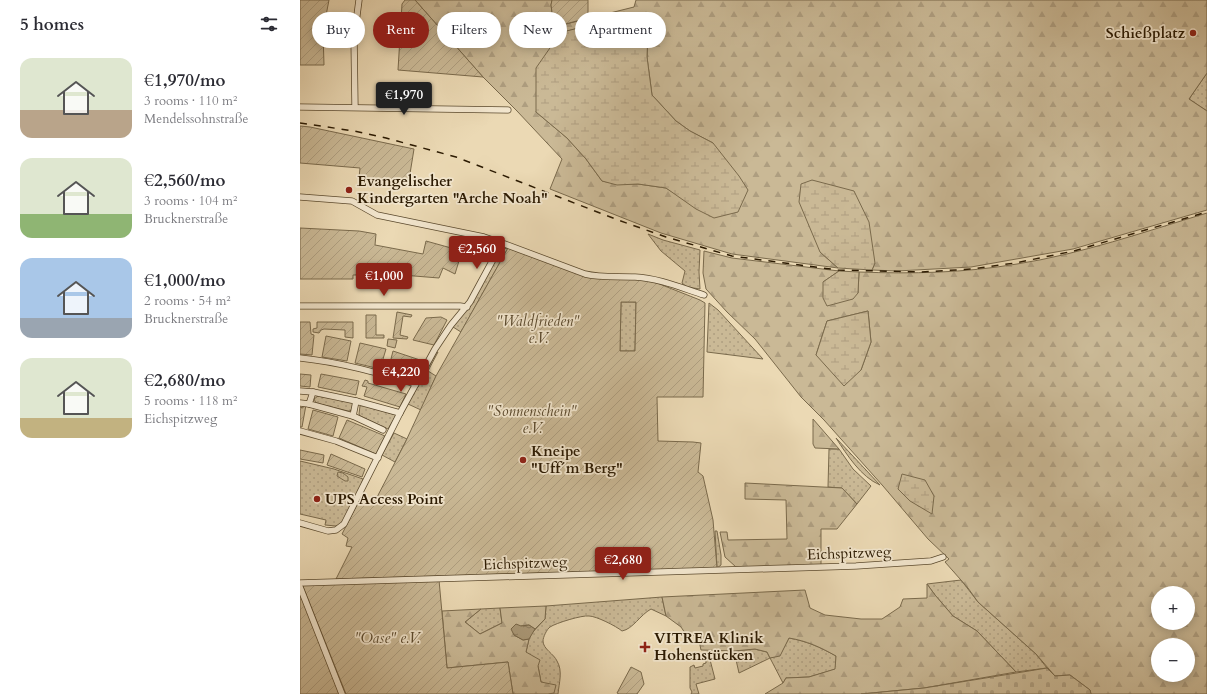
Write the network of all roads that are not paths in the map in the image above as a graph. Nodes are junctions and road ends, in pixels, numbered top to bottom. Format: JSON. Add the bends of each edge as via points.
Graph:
{"nodes":[{"id":1,"x":359,"y":0,"type":"edge"},
{"id":2,"x":300,"y":107,"type":"edge"},
{"id":3,"x":354,"y":107,"type":"junction"},
{"id":4,"x":508,"y":110,"type":"dead end"},
{"id":5,"x":300,"y":197,"type":"edge"},
{"id":6,"x":502,"y":242,"type":"junction"},
{"id":7,"x":704,"y":295,"type":"dead end"},
{"id":8,"x":300,"y":306,"type":"edge"},
{"id":9,"x":466,"y":307,"type":"junction"},
{"id":10,"x":300,"y":358,"type":"edge"},
{"id":11,"x":416,"y":384,"type":"junction"},
{"id":12,"x":300,"y":391,"type":"edge"},
{"id":13,"x":313,"y":392,"type":"junction"},
{"id":14,"x":300,"y":402,"type":"edge"},
{"id":15,"x":356,"y":402,"type":"junction"},
{"id":16,"x":309,"y":404,"type":"junction"},
{"id":17,"x":400,"y":413,"type":"junction"},
{"id":18,"x":353,"y":416,"type":"junction"},
{"id":19,"x":383,"y":430,"type":"dead end"},
{"id":20,"x":300,"y":431,"type":"edge"},
{"id":21,"x":378,"y":458,"type":"junction"},
{"id":22,"x":300,"y":522,"type":"edge"},
{"id":23,"x":943,"y":557,"type":"dead end"},
{"id":24,"x":300,"y":583,"type":"edge"},
{"id":25,"x":300,"y":587,"type":"edge"},
{"id":26,"x":342,"y":694,"type":"edge"}],
"edges":[{"from":1,"to":3,"type":"street","via":[[354,38]]},
{"from":2,"to":3,"type":"street"},
{"from":3,"to":4,"type":"street"},
{"from":5,"to":6,"type":"street","via":[[352,201],[377,215]]},
{"from":6,"to":7,"type":"street","via":[[585,274],[657,280]]},
{"from":6,"to":9,"type":"street"},
{"from":8,"to":9,"type":"street"},
{"from":9,"to":11,"type":"street","via":[[436,348]]},
{"from":10,"to":11,"type":"street","via":[[362,368]]},
{"from":11,"to":17,"type":"street"},
{"from":12,"to":13,"type":"street"},
{"from":13,"to":15,"type":"street"},
{"from":13,"to":16,"type":"street"},
{"from":14,"to":16,"type":"street"},
{"from":15,"to":17,"type":"street"},
{"from":15,"to":18,"type":"street"},
{"from":16,"to":18,"type":"street"},
{"from":17,"to":21,"type":"street"},
{"from":18,"to":19,"type":"street"},
{"from":20,"to":21,"type":"street","via":[[333,440]]},
{"from":21,"to":22,"type":"street","via":[[344,524],[336,530],[328,531]]},
{"from":23,"to":24,"type":"street","name":"Eichspitzweg","via":[[931,561],[857,566]]},
{"from":25,"to":26,"type":"street"}]}
